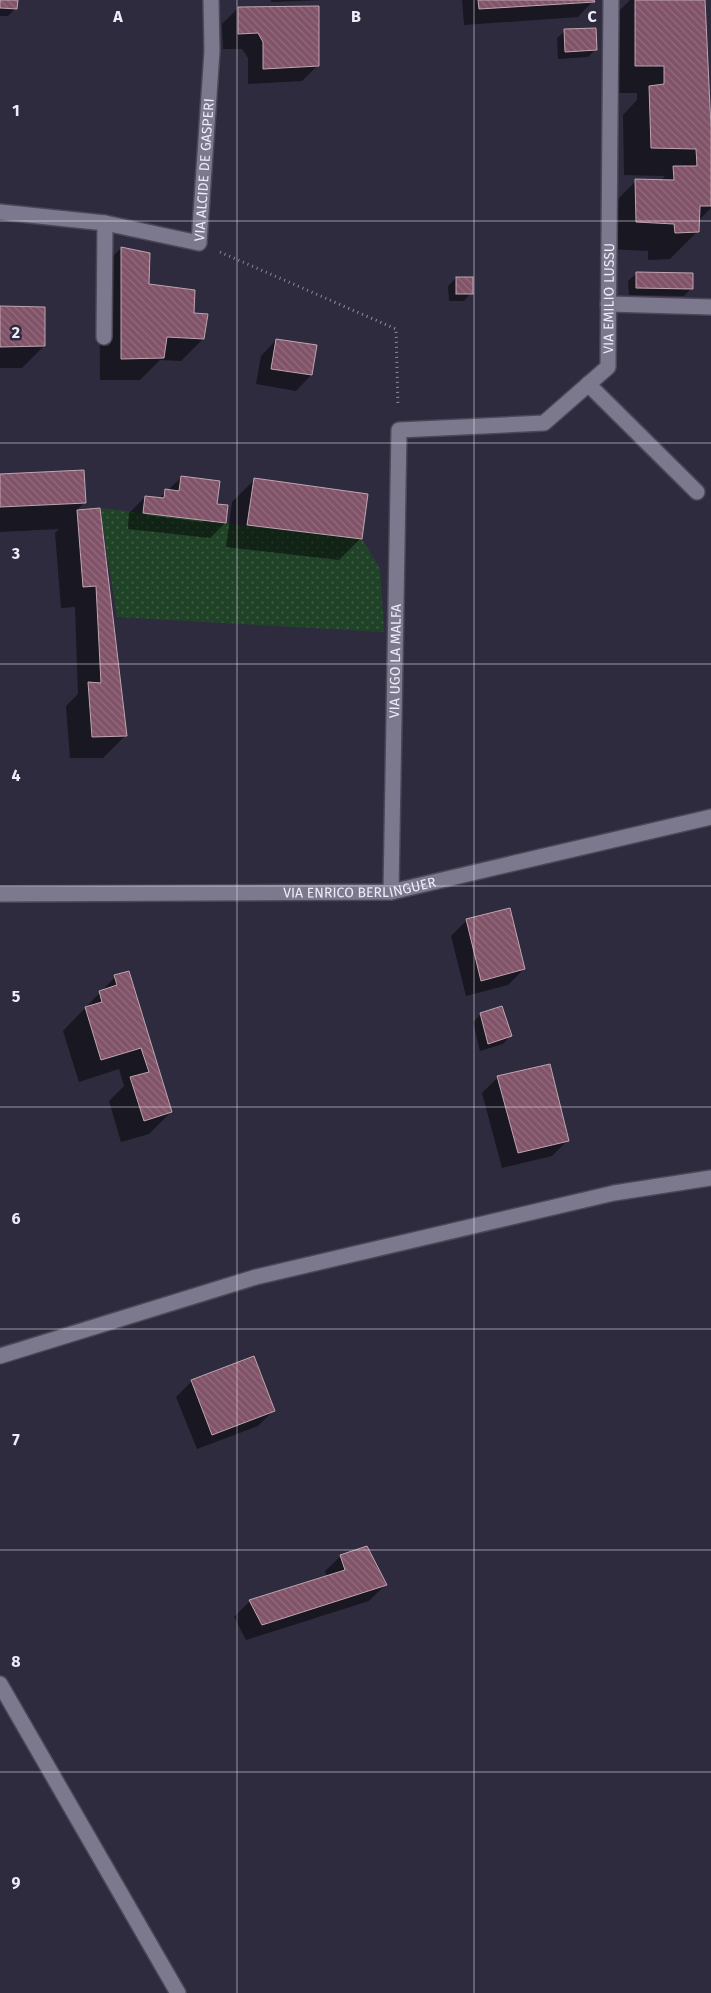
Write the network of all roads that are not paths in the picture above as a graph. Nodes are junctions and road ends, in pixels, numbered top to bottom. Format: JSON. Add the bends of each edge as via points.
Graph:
{"nodes":[{"id":1,"x":211,"y":0,"type":"edge"},
{"id":2,"x":611,"y":0,"type":"edge"},
{"id":3,"x":0,"y":212,"type":"edge"},
{"id":4,"x":104,"y":223,"type":"junction"},
{"id":5,"x":608,"y":304,"type":"junction"},
{"id":6,"x":711,"y":307,"type":"edge"},
{"id":7,"x":104,"y":337,"type":"dead end"},
{"id":8,"x":588,"y":384,"type":"junction"},
{"id":9,"x":399,"y":430,"type":"joint"},
{"id":10,"x":697,"y":492,"type":"dead end"},
{"id":11,"x":711,"y":817,"type":"edge"},
{"id":12,"x":391,"y":892,"type":"junction"},
{"id":13,"x":0,"y":894,"type":"edge"},
{"id":14,"x":711,"y":1178,"type":"edge"},
{"id":15,"x":0,"y":1356,"type":"edge"},
{"id":16,"x":0,"y":1684,"type":"edge"},
{"id":17,"x":178,"y":1993,"type":"edge"}],
"edges":[{"from":1,"to":4,"type":"street","name":"VIA ALCIDE DE GASPERI","via":[[212,51],[199,243]]},
{"from":2,"to":5,"type":"street","name":"VIA EMILIO LUSSU"},
{"from":3,"to":4,"type":"street","name":"VIA ALCIDE DE GASPERI"},
{"from":4,"to":7,"type":"street"},
{"from":5,"to":6,"type":"street"},
{"from":5,"to":8,"type":"street","name":"VIA EMILIO LUSSU","via":[[608,368]]},
{"from":8,"to":9,"type":"street","name":"VIA EMILIO LUSSU","via":[[544,423]]},
{"from":8,"to":10,"type":"street"},
{"from":9,"to":12,"type":"street","name":"VIA UGO LA MALFA"},
{"from":11,"to":12,"type":"street","name":"VIA ENRICO BERLINGUER"},
{"from":12,"to":13,"type":"street","name":"VIA ENRICO BERLINGUER"},
{"from":14,"to":15,"type":"street","via":[[614,1192],[256,1277]]},
{"from":16,"to":17,"type":"street"}]}
